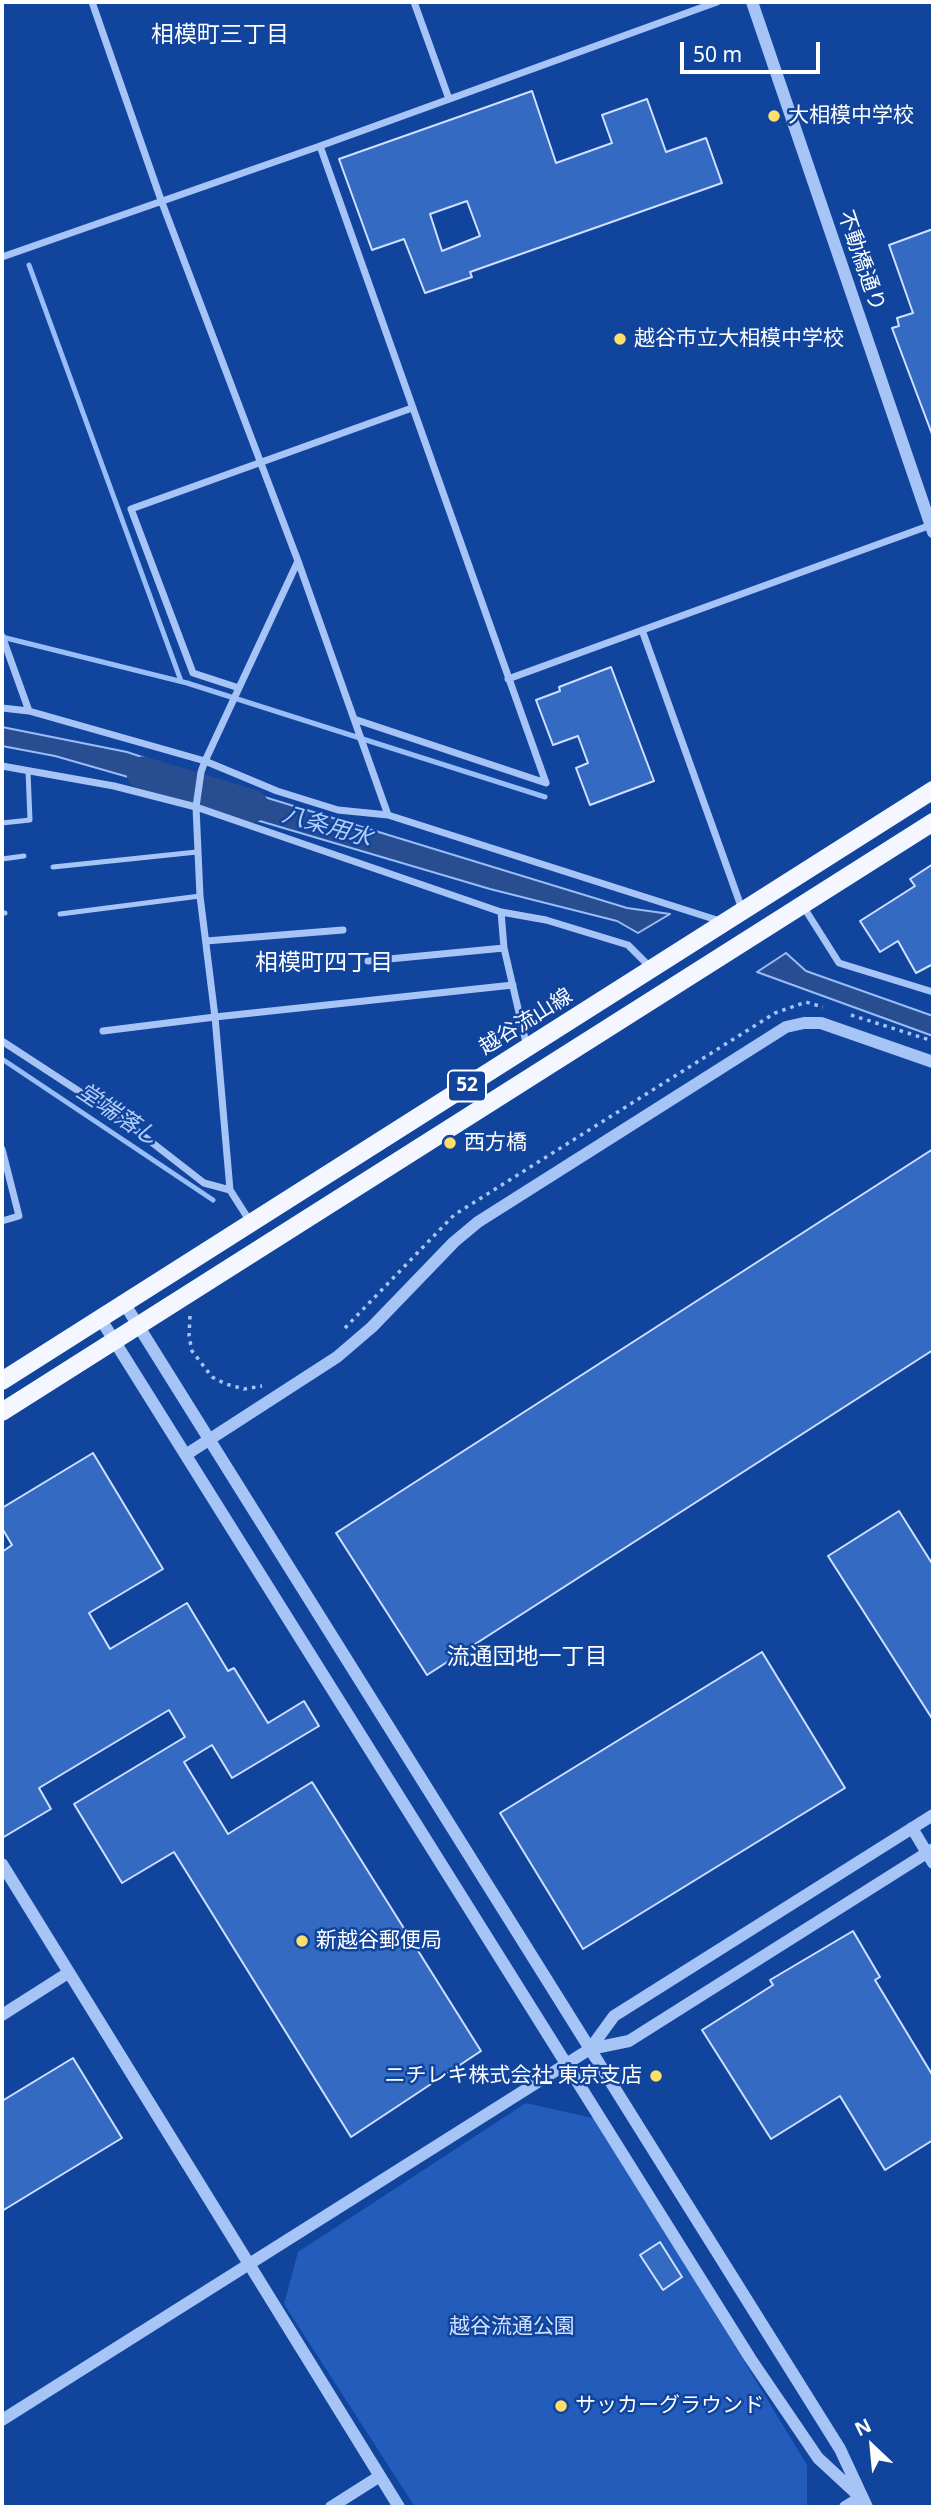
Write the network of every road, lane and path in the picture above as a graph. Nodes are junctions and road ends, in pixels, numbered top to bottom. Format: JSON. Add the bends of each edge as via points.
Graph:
{"nodes":[{"id":1,"x":92,"y":2,"type":"edge"},
{"id":2,"x":414,"y":2,"type":"edge"},
{"id":3,"x":717,"y":2,"type":"edge"},
{"id":4,"x":752,"y":2,"type":"edge"},
{"id":5,"x":450,"y":99,"type":"junction"},
{"id":6,"x":320,"y":146,"type":"junction"},
{"id":7,"x":162,"y":200,"type":"junction"},
{"id":8,"x":2,"y":257,"type":"edge"},
{"id":9,"x":412,"y":408,"type":"junction"},
{"id":10,"x":259,"y":462,"type":"junction"},
{"id":11,"x":932,"y":529,"type":"edge"},
{"id":12,"x":298,"y":561,"type":"junction"},
{"id":13,"x":642,"y":630,"type":"junction"},
{"id":14,"x":2,"y":636,"type":"edge"},
{"id":15,"x":508,"y":678,"type":"junction"},
{"id":16,"x":239,"y":688,"type":"junction"},
{"id":17,"x":2,"y":708,"type":"edge"},
{"id":18,"x":29,"y":711,"type":"junction"},
{"id":19,"x":354,"y":719,"type":"junction"},
{"id":20,"x":205,"y":761,"type":"junction"},
{"id":21,"x":2,"y":766,"type":"edge"},
{"id":22,"x":28,"y":771,"type":"junction"},
{"id":23,"x":933,"y":790,"type":"edge"},
{"id":24,"x":196,"y":807,"type":"junction"},
{"id":25,"x":388,"y":816,"type":"junction"},
{"id":26,"x":933,"y":822,"type":"edge"},
{"id":27,"x":2,"y":823,"type":"edge"},
{"id":28,"x":197,"y":852,"type":"junction"},
{"id":29,"x":24,"y":856,"type":"dead end"},
{"id":30,"x":2,"y":859,"type":"edge"},
{"id":31,"x":53,"y":867,"type":"dead end"},
{"id":32,"x":200,"y":896,"type":"junction"},
{"id":33,"x":803,"y":905,"type":"junction"},
{"id":34,"x":743,"y":911,"type":"junction"},
{"id":35,"x":501,"y":912,"type":"junction"},
{"id":36,"x":60,"y":914,"type":"dead end"},
{"id":37,"x":724,"y":923,"type":"junction"},
{"id":38,"x":343,"y":930,"type":"dead end"},
{"id":39,"x":206,"y":941,"type":"junction"},
{"id":40,"x":504,"y":948,"type":"junction"},
{"id":41,"x":368,"y":961,"type":"dead end"},
{"id":42,"x":653,"y":970,"type":"junction"},
{"id":43,"x":513,"y":985,"type":"junction"},
{"id":44,"x":933,"y":992,"type":"edge"},
{"id":45,"x":215,"y":1017,"type":"junction"},
{"id":46,"x":103,"y":1031,"type":"dead end"},
{"id":47,"x":2,"y":1041,"type":"edge"},
{"id":48,"x":527,"y":1047,"type":"junction"},
{"id":49,"x":933,"y":1062,"type":"edge"},
{"id":50,"x":2,"y":1149,"type":"edge"},
{"id":51,"x":230,"y":1190,"type":"junction"},
{"id":52,"x":2,"y":1221,"type":"edge"},
{"id":53,"x":251,"y":1223,"type":"junction"},
{"id":54,"x":124,"y":1303,"type":"junction"},
{"id":55,"x":100,"y":1318,"type":"junction"},
{"id":56,"x":138,"y":1326,"type":"junction"},
{"id":57,"x":115,"y":1341,"type":"junction"},
{"id":58,"x":2,"y":1381,"type":"edge"},
{"id":59,"x":2,"y":1412,"type":"edge"},
{"id":60,"x":210,"y":1439,"type":"junction"},
{"id":61,"x":187,"y":1454,"type":"junction"},
{"id":62,"x":933,"y":1815,"type":"edge"},
{"id":63,"x":912,"y":1828,"type":"junction"},
{"id":64,"x":931,"y":1855,"type":"edge"},
{"id":65,"x":2,"y":1864,"type":"edge"},
{"id":66,"x":68,"y":1973,"type":"junction"},
{"id":67,"x":2,"y":2015,"type":"edge"},
{"id":68,"x":590,"y":2049,"type":"junction"},
{"id":69,"x":566,"y":2064,"type":"junction"},
{"id":70,"x":249,"y":2266,"type":"junction"},
{"id":71,"x":2,"y":2420,"type":"edge"},
{"id":72,"x":380,"y":2476,"type":"junction"},
{"id":73,"x":864,"y":2502,"type":"edge"},
{"id":74,"x":331,"y":2507,"type":"edge"},
{"id":75,"x":399,"y":2507,"type":"edge"},
{"id":76,"x":845,"y":2507,"type":"edge"}],
"edges":[{"from":1,"to":7,"type":"street"},
{"from":2,"to":5,"type":"street"},
{"from":3,"to":5,"type":"street"},
{"from":4,"to":11,"type":"street","name":"不動橋通り"},
{"from":5,"to":6,"type":"street"},
{"from":6,"to":7,"type":"street"},
{"from":6,"to":9,"type":"street"},
{"from":7,"to":8,"type":"street"},
{"from":7,"to":10,"type":"street"},
{"from":9,"to":10,"type":"street"},
{"from":9,"to":15,"type":"street"},
{"from":10,"to":12,"type":"street"},
{"from":10,"to":16,"type":"street","via":[[131,509],[193,673]]},
{"from":11,"to":13,"type":"street"},
{"from":12,"to":16,"type":"street"},
{"from":12,"to":19,"type":"street"},
{"from":13,"to":15,"type":"street"},
{"from":13,"to":34,"type":"street"},
{"from":14,"to":18,"type":"street"},
{"from":15,"to":19,"type":"street","via":[[547,783]]},
{"from":16,"to":20,"type":"street"},
{"from":17,"to":18,"type":"street"},
{"from":18,"to":20,"type":"street"},
{"from":19,"to":25,"type":"street"},
{"from":20,"to":24,"type":"street"},
{"from":20,"to":25,"type":"street","via":[[338,810]]},
{"from":21,"to":22,"type":"street"},
{"from":22,"to":24,"type":"street"},
{"from":22,"to":27,"type":"lane","via":[[30,820]]},
{"from":23,"to":34,"type":"main road","name":"越谷流山線","number":"52"},
{"from":24,"to":28,"type":"street"},
{"from":24,"to":35,"type":"street"},
{"from":25,"to":37,"type":"street"},
{"from":26,"to":33,"type":"main road","number":"52"},
{"from":28,"to":31,"type":"lane"},
{"from":28,"to":32,"type":"street"},
{"from":29,"to":30,"type":"lane"},
{"from":32,"to":36,"type":"lane"},
{"from":32,"to":39,"type":"street"},
{"from":33,"to":44,"type":"street","via":[[839,963]]},
{"from":33,"to":56,"type":"main road","number":"52"},
{"from":34,"to":37,"type":"main road","name":"越谷流山線","number":"52"},
{"from":35,"to":40,"type":"street"},
{"from":35,"to":42,"type":"street","via":[[546,920],[628,945]]},
{"from":37,"to":42,"type":"main road","name":"越谷流山線","number":"52"},
{"from":38,"to":39,"type":"street"},
{"from":39,"to":45,"type":"street"},
{"from":40,"to":41,"type":"street"},
{"from":40,"to":43,"type":"street"},
{"from":42,"to":48,"type":"main road","name":"越谷流山線","number":"52"},
{"from":43,"to":45,"type":"street"},
{"from":43,"to":48,"type":"street"},
{"from":45,"to":46,"type":"street"},
{"from":45,"to":51,"type":"street"},
{"from":47,"to":51,"type":"street","via":[[123,1120],[204,1182]]},
{"from":48,"to":53,"type":"main road","name":"越谷流山線","number":"52"},
{"from":49,"to":60,"type":"street","via":[[821,1023],[786,1027],[478,1222],[337,1357]]},
{"from":50,"to":52,"type":"street","via":[[19,1216]]},
{"from":51,"to":53,"type":"street"},
{"from":53,"to":54,"type":"main road","name":"越谷流山線","number":"52"},
{"from":54,"to":55,"type":"main road","name":"越谷流山線","number":"52"},
{"from":54,"to":56,"type":"street"},
{"from":55,"to":57,"type":"street"},
{"from":55,"to":58,"type":"main road","name":"越谷流山線","number":"52"},
{"from":56,"to":57,"type":"main road","number":"52"},
{"from":56,"to":60,"type":"street"},
{"from":57,"to":59,"type":"main road","number":"52"},
{"from":57,"to":61,"type":"street"},
{"from":60,"to":61,"type":"street"},
{"from":60,"to":68,"type":"street"},
{"from":61,"to":69,"type":"street"},
{"from":62,"to":63,"type":"street"},
{"from":63,"to":64,"type":"street"},
{"from":63,"to":68,"type":"street","via":[[614,2016]]},
{"from":64,"to":68,"type":"street","via":[[629,2042]]},
{"from":65,"to":66,"type":"street"},
{"from":66,"to":67,"type":"street"},
{"from":66,"to":70,"type":"street"},
{"from":68,"to":69,"type":"street"},
{"from":68,"to":73,"type":"street","via":[[840,2449]]},
{"from":69,"to":70,"type":"street"},
{"from":69,"to":73,"type":"street","via":[[818,2458]]},
{"from":70,"to":71,"type":"street"},
{"from":70,"to":72,"type":"street"},
{"from":72,"to":74,"type":"street"},
{"from":72,"to":75,"type":"street"},
{"from":73,"to":76,"type":"street"}]}
